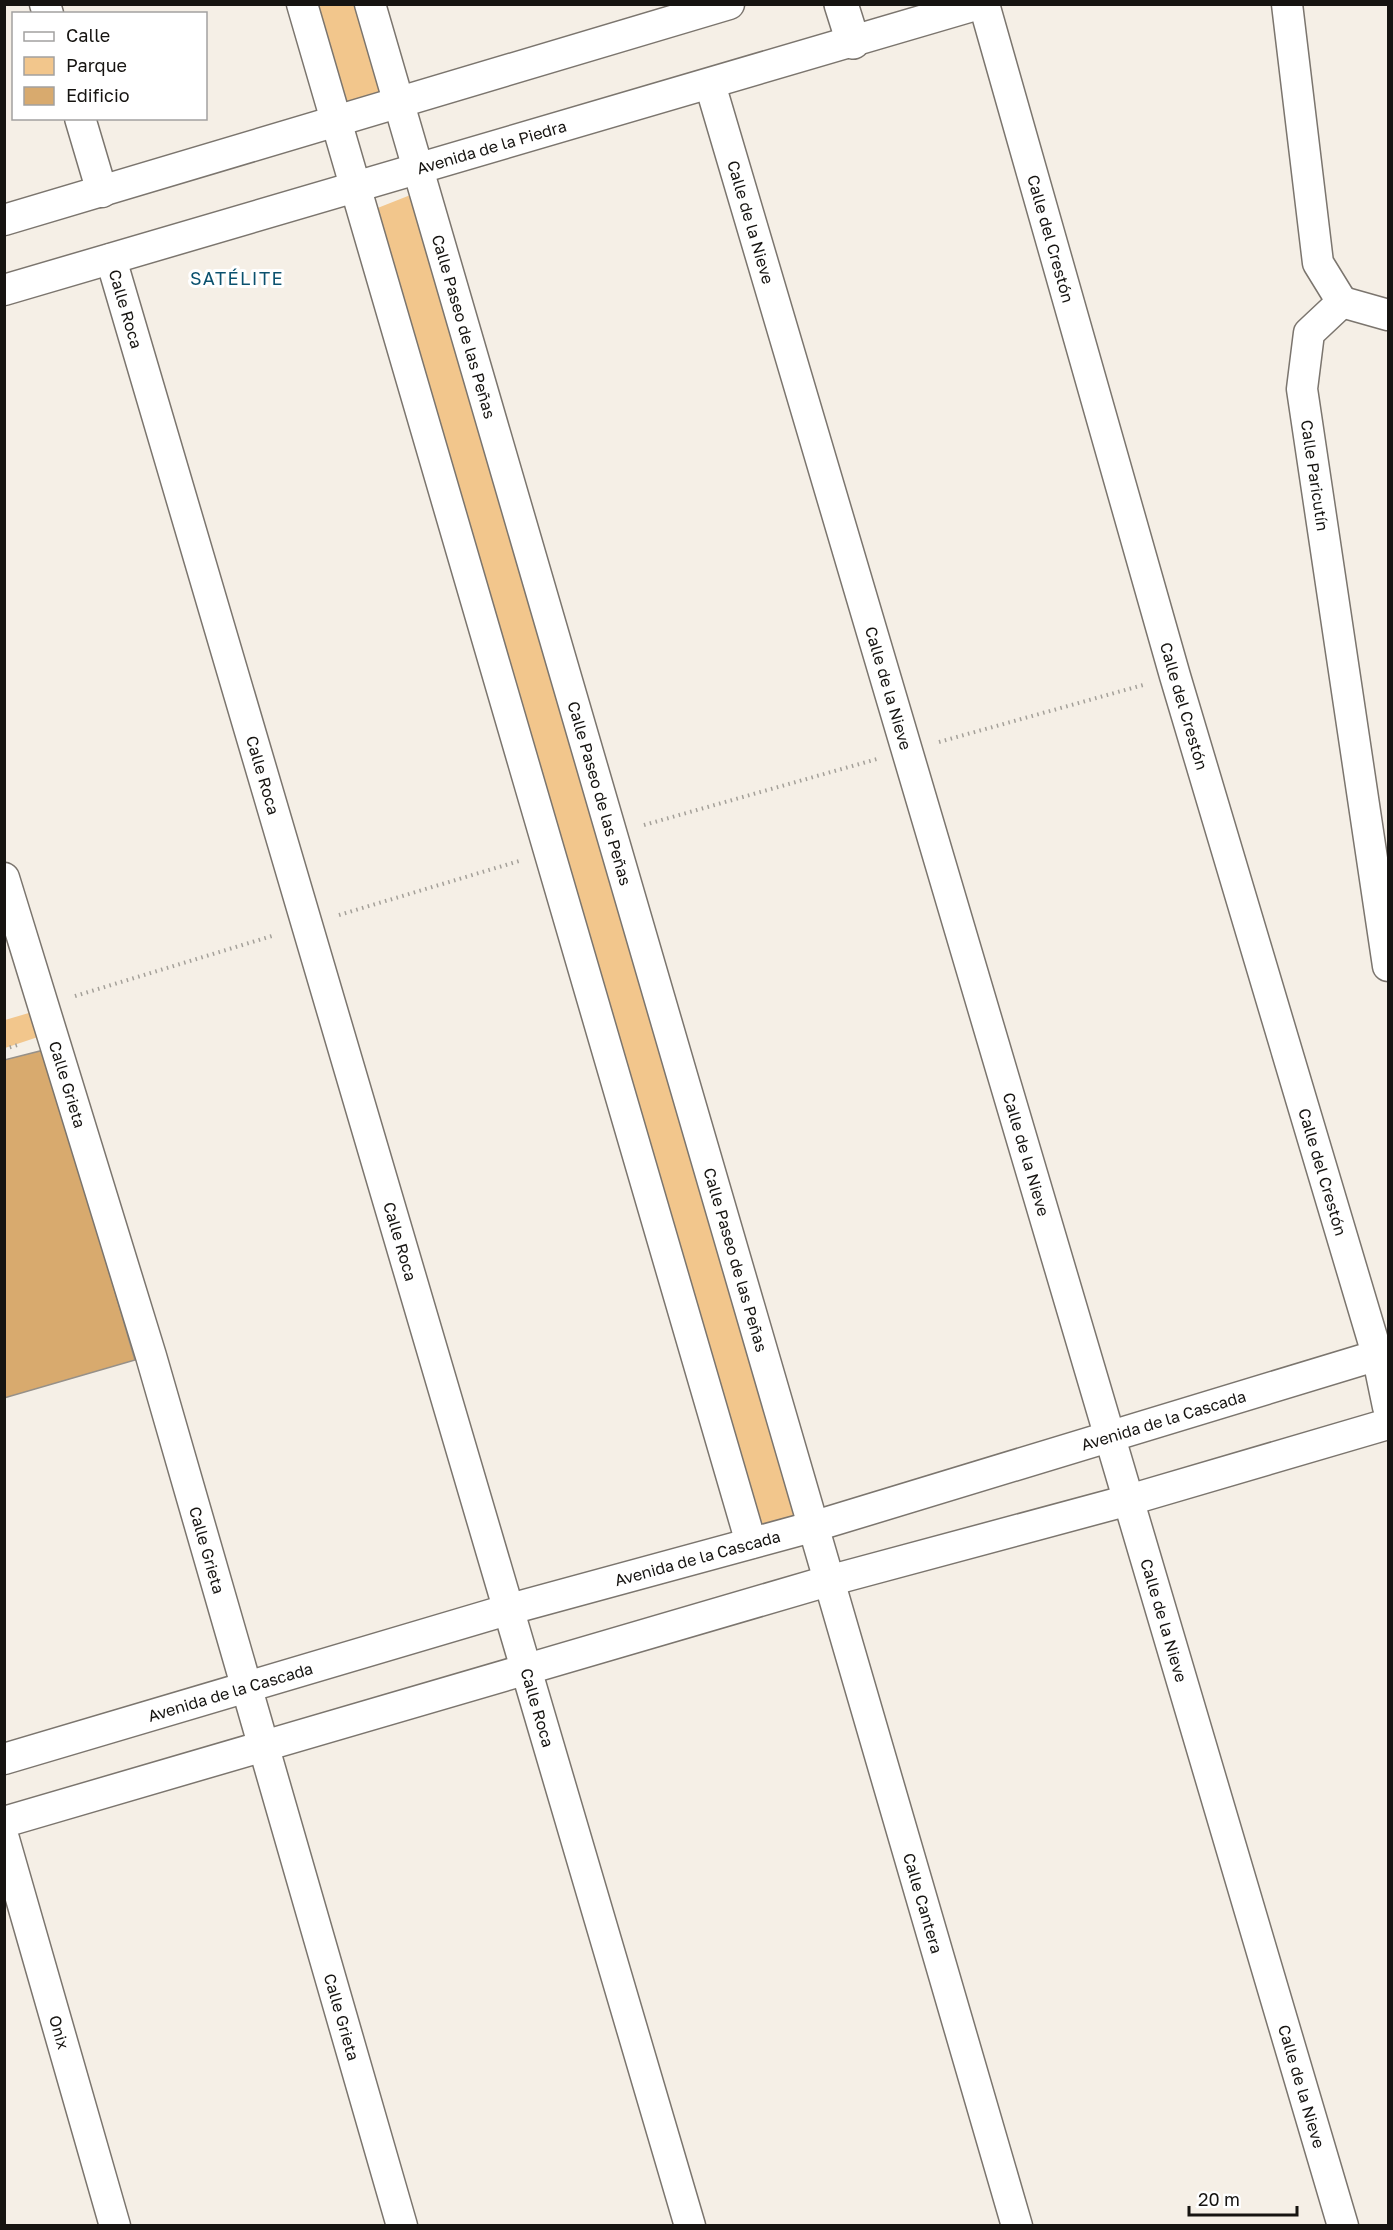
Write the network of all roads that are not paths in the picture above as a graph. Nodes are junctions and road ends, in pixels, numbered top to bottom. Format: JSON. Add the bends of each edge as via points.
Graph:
{"nodes":[{"id":1,"x":302,"y":4,"type":"edge"},
{"id":2,"x":370,"y":4,"type":"edge"},
{"id":3,"x":729,"y":4,"type":"edge"},
{"id":4,"x":841,"y":4,"type":"edge"},
{"id":5,"x":981,"y":4,"type":"edge"},
{"id":6,"x":1287,"y":4,"type":"edge"},
{"id":7,"x":693,"y":10,"type":"edge"},
{"id":8,"x":852,"y":42,"type":"junction"},
{"id":9,"x":710,"y":84,"type":"junction"},
{"id":10,"x":399,"y":104,"type":"junction"},
{"id":11,"x":81,"y":120,"type":"edge"},
{"id":12,"x":336,"y":121,"type":"junction"},
{"id":13,"x":418,"y":170,"type":"junction"},
{"id":14,"x":356,"y":189,"type":"junction"},
{"id":15,"x":102,"y":192,"type":"junction"},
{"id":16,"x":4,"y":220,"type":"edge"},
{"id":17,"x":111,"y":259,"type":"junction"},
{"id":18,"x":4,"y":290,"type":"edge"},
{"id":19,"x":1342,"y":302,"type":"junction"},
{"id":20,"x":1389,"y":315,"type":"edge"},
{"id":21,"x":4,"y":878,"type":"edge"},
{"id":22,"x":1389,"y":966,"type":"edge"},
{"id":23,"x":1383,"y":1353,"type":"edge"},
{"id":24,"x":1389,"y":1407,"type":"edge"},
{"id":25,"x":1389,"y":1424,"type":"edge"},
{"id":26,"x":1108,"y":1435,"type":"junction"},
{"id":27,"x":1129,"y":1500,"type":"junction"},
{"id":28,"x":815,"y":1526,"type":"junction"},
{"id":29,"x":750,"y":1543,"type":"junction"},
{"id":30,"x":828,"y":1581,"type":"junction"},
{"id":31,"x":510,"y":1609,"type":"junction"},
{"id":32,"x":525,"y":1670,"type":"junction"},
{"id":33,"x":246,"y":1688,"type":"junction"},
{"id":34,"x":262,"y":1746,"type":"junction"},
{"id":35,"x":4,"y":1760,"type":"edge"},
{"id":36,"x":4,"y":1822,"type":"edge"},
{"id":37,"x":4,"y":1839,"type":"edge"},
{"id":38,"x":115,"y":2226,"type":"edge"},
{"id":39,"x":402,"y":2226,"type":"edge"},
{"id":40,"x":690,"y":2226,"type":"edge"},
{"id":41,"x":1017,"y":2226,"type":"edge"},
{"id":42,"x":1343,"y":2226,"type":"edge"}],
"edges":[{"from":1,"to":12,"type":"street"},
{"from":2,"to":10,"type":"street","name":"Calle Paseo de las Peñas"},
{"from":3,"to":7,"type":"street"},
{"from":4,"to":8,"type":"street"},
{"from":5,"to":8,"type":"street","name":"Avenida de la Piedra"},
{"from":5,"to":23,"type":"street","name":"Calle del Crestón","via":[[1178,687]]},
{"from":6,"to":19,"type":"street","via":[[1318,263]]},
{"from":7,"to":10,"type":"street"},
{"from":8,"to":9,"type":"street","name":"Avenida de la Piedra"},
{"from":9,"to":13,"type":"street","name":"Avenida de la Piedra"},
{"from":9,"to":26,"type":"street","name":"Calle de la Nieve"},
{"from":10,"to":12,"type":"street"},
{"from":10,"to":13,"type":"street","name":"Calle Paseo de las Peñas"},
{"from":11,"to":15,"type":"street"},
{"from":12,"to":14,"type":"street"},
{"from":12,"to":15,"type":"street"},
{"from":13,"to":14,"type":"street","name":"Avenida de la Piedra"},
{"from":13,"to":28,"type":"street","name":"Calle Paseo de las Peñas"},
{"from":14,"to":17,"type":"street","name":"Avenida de la Piedra"},
{"from":14,"to":29,"type":"street"},
{"from":15,"to":16,"type":"street"},
{"from":17,"to":18,"type":"street","name":"Avenida de la Piedra"},
{"from":17,"to":31,"type":"street","name":"Calle Roca"},
{"from":19,"to":20,"type":"street"},
{"from":19,"to":22,"type":"street","name":"Calle Paricutín","via":[[1309,333],[1302,389]]},
{"from":21,"to":33,"type":"street","name":"Calle Grieta","via":[[151,1356]]},
{"from":23,"to":24,"type":"street","name":"Calle del Crestón"},
{"from":23,"to":26,"type":"street","name":"Avenida de la Cascada"},
{"from":25,"to":27,"type":"street"},
{"from":26,"to":27,"type":"street","name":"Calle de la Nieve"},
{"from":26,"to":28,"type":"street","name":"Avenida de la Cascada"},
{"from":27,"to":30,"type":"street"},
{"from":27,"to":42,"type":"street","name":"Calle de la Nieve"},
{"from":28,"to":29,"type":"street","name":"Avenida de la Cascada"},
{"from":28,"to":30,"type":"street","name":"Calle Paseo de las Peñas"},
{"from":29,"to":31,"type":"street","name":"Avenida de la Cascada"},
{"from":30,"to":32,"type":"street"},
{"from":30,"to":41,"type":"street","name":"Calle Cantera"},
{"from":31,"to":32,"type":"street","name":"Calle Roca"},
{"from":31,"to":33,"type":"street","name":"Avenida de la Cascada"},
{"from":32,"to":34,"type":"street"},
{"from":32,"to":40,"type":"street","name":"Calle Roca"},
{"from":33,"to":34,"type":"street","name":"Calle Grieta"},
{"from":33,"to":35,"type":"street","name":"Avenida de la Cascada"},
{"from":34,"to":36,"type":"street"},
{"from":34,"to":39,"type":"street","name":"Calle Grieta"},
{"from":37,"to":38,"type":"street","name":"Onix"}]}
